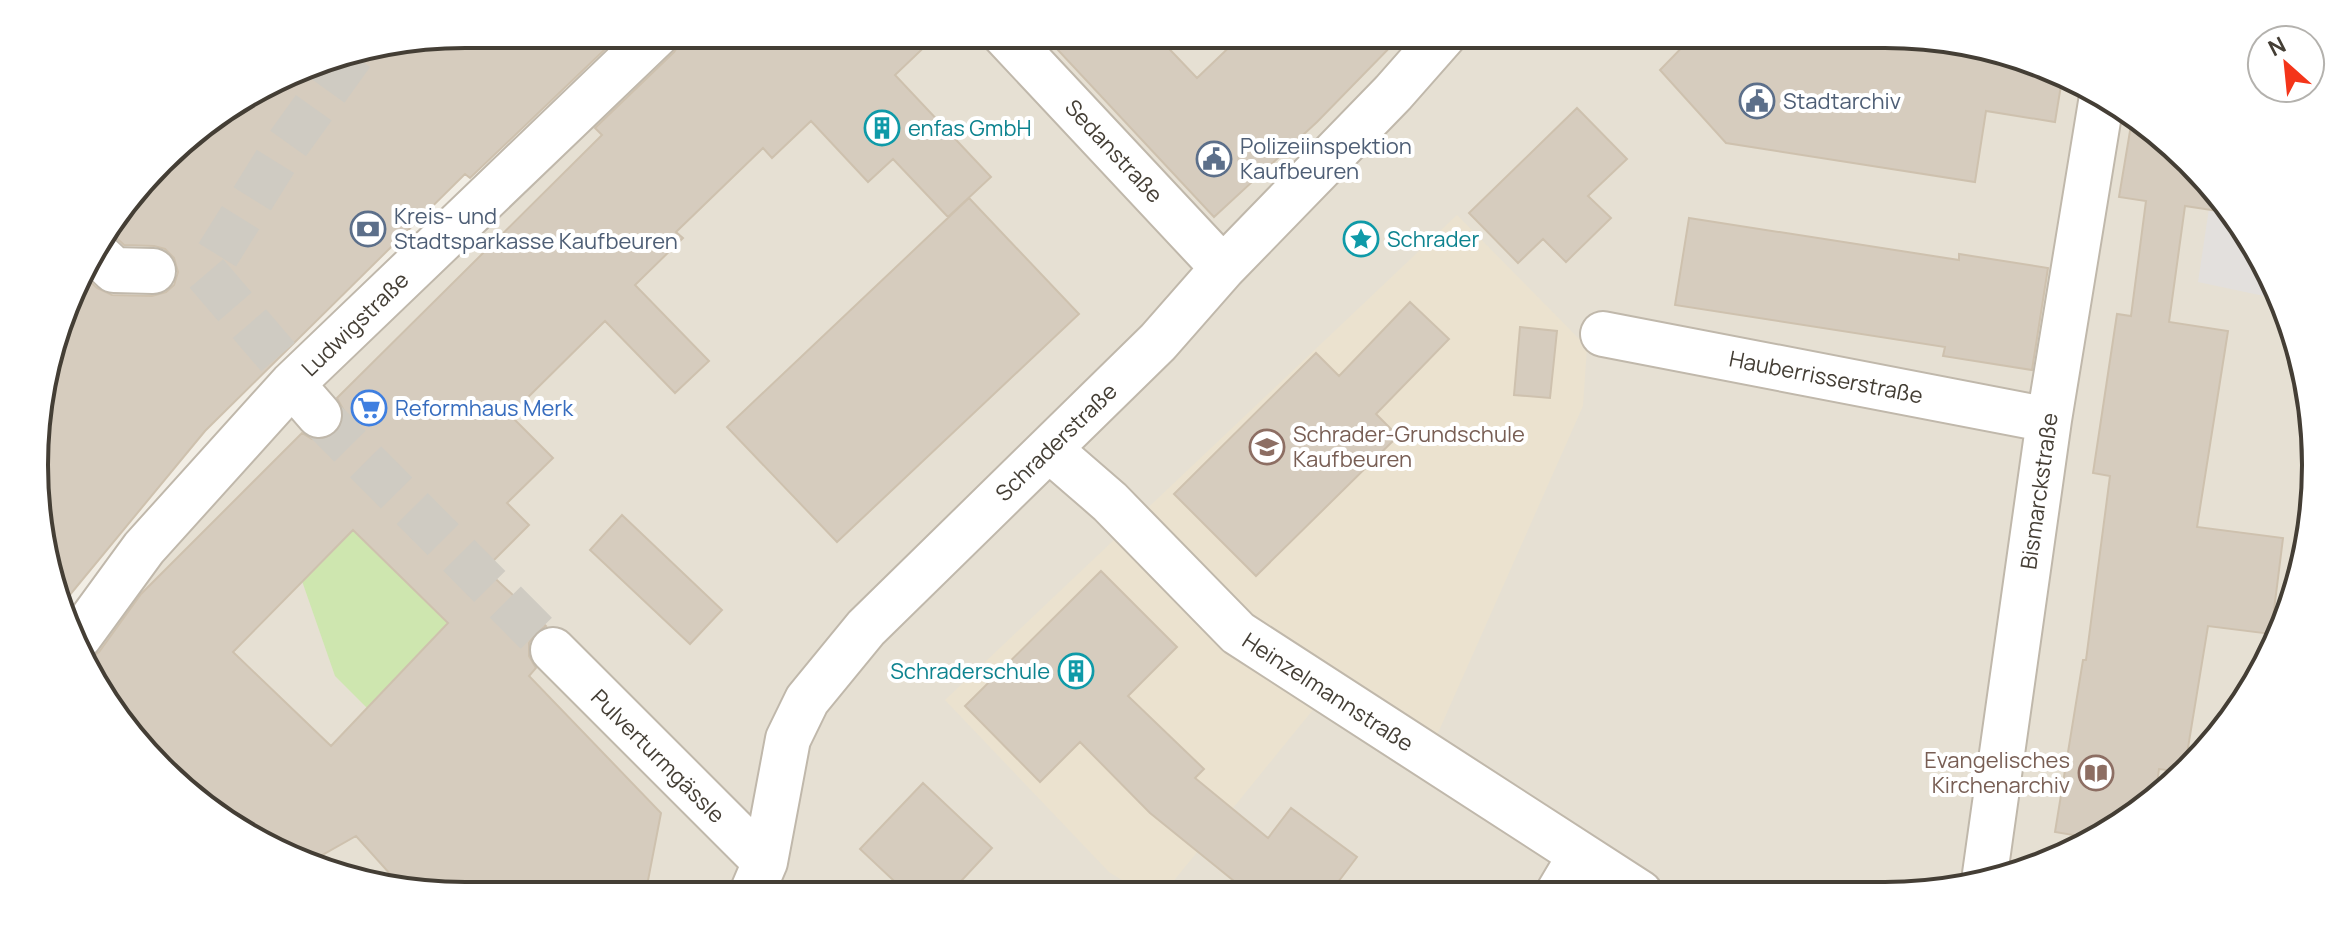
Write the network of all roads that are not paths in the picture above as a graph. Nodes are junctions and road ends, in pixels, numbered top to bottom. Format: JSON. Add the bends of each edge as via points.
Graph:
{"nodes":[{"id":1,"x":643,"y":48,"type":"edge"},
{"id":2,"x":1017,"y":48,"type":"edge"},
{"id":3,"x":1433,"y":48,"type":"edge"},
{"id":4,"x":2100,"y":108,"type":"edge"},
{"id":5,"x":102,"y":259,"type":"edge"},
{"id":6,"x":1223,"y":268,"type":"junction"},
{"id":7,"x":153,"y":271,"type":"dead end"},
{"id":8,"x":1603,"y":334,"type":"dead end"},
{"id":9,"x":2049,"y":420,"type":"junction"},
{"id":10,"x":1050,"y":450,"type":"junction"},
{"id":11,"x":83,"y":632,"type":"edge"},
{"id":12,"x":553,"y":650,"type":"tunnel mouth"},
{"id":13,"x":1580,"y":856,"type":"junction"},
{"id":14,"x":1986,"y":870,"type":"edge"},
{"id":15,"x":758,"y":878,"type":"edge"},
{"id":16,"x":1565,"y":882,"type":"edge"},
{"id":17,"x":1622,"y":882,"type":"edge"}],
"edges":[{"from":1,"to":11,"type":"street","name":"Ludwigstraße","via":[[297,384],[144,548]]},
{"from":2,"to":6,"type":"street","name":"Sedanstraße"},
{"from":3,"to":6,"type":"street","name":"Schraderstraße"},
{"from":4,"to":9,"type":"street","name":"Bismarckstraße"},
{"from":5,"to":7,"type":"street","via":[[114,270]]},
{"from":6,"to":10,"type":"street","name":"Schraderstraße"},
{"from":8,"to":9,"type":"street","name":"Hauberrisserstraße"},
{"from":9,"to":14,"type":"street","name":"Bismarckstraße"},
{"from":10,"to":13,"type":"street","name":"Heinzelmannstraße","via":[[1110,502],[1238,633]]},
{"from":10,"to":15,"type":"street","name":"Schraderstraße","via":[[866,628],[807,700],[788,739]]},
{"from":12,"to":15,"type":"street","name":"Pulverturmgässle"},
{"from":13,"to":16,"type":"street"},
{"from":13,"to":17,"type":"street","name":"Heinzelmannstraße"}]}
